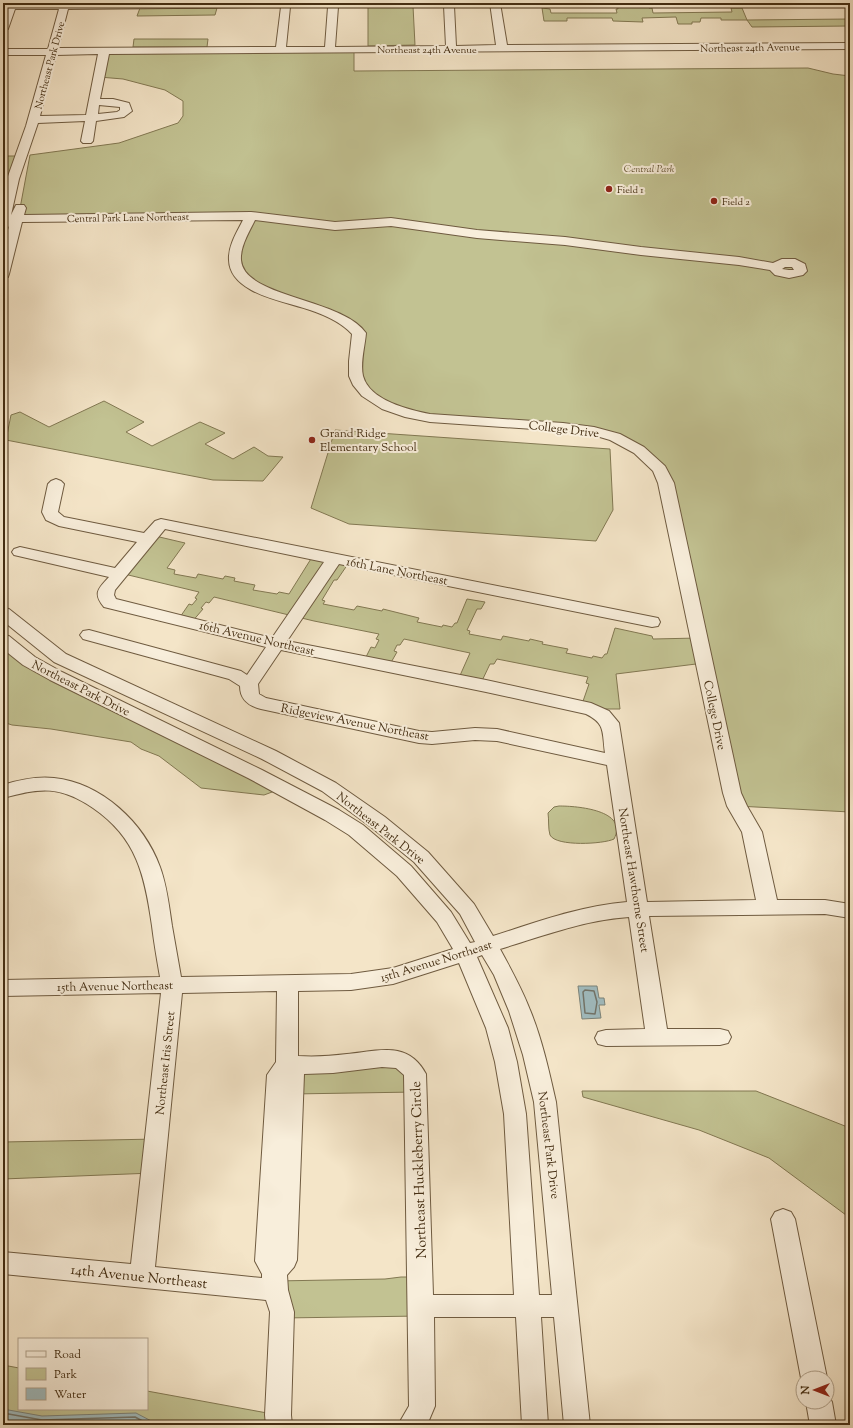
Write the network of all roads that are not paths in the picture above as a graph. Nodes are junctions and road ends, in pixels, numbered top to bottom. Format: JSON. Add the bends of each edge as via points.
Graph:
{"nodes":[{"id":1,"x":333,"y":3,"type":"edge"},
{"id":2,"x":449,"y":3,"type":"edge"},
{"id":3,"x":473,"y":3,"type":"edge"},
{"id":4,"x":495,"y":3,"type":"edge"},
{"id":5,"x":65,"y":4,"type":"edge"},
{"id":6,"x":138,"y":4,"type":"edge"},
{"id":7,"x":286,"y":4,"type":"edge"},
{"id":8,"x":7,"y":6,"type":"edge"},
{"id":9,"x":3,"y":29,"type":"edge"},
{"id":10,"x":850,"y":46,"type":"edge"},
{"id":11,"x":451,"y":49,"type":"junction"},
{"id":12,"x":502,"y":49,"type":"junction"},
{"id":13,"x":281,"y":50,"type":"junction"},
{"id":14,"x":330,"y":50,"type":"junction"},
{"id":15,"x":104,"y":51,"type":"junction"},
{"id":16,"x":3,"y":52,"type":"edge"},
{"id":17,"x":52,"y":52,"type":"junction"},
{"id":18,"x":94,"y":102,"type":"junction"},
{"id":19,"x":90,"y":118,"type":"junction"},
{"id":20,"x":33,"y":123,"type":"junction"},
{"id":21,"x":87,"y":141,"type":"dead end"},
{"id":22,"x":26,"y":178,"type":"dead end"},
{"id":23,"x":22,"y":198,"type":"dead end"},
{"id":24,"x":250,"y":216,"type":"junction"},
{"id":25,"x":4,"y":218,"type":"edge"},
{"id":26,"x":18,"y":219,"type":"junction"},
{"id":27,"x":775,"y":266,"type":"dead end"},
{"id":28,"x":3,"y":274,"type":"edge"},
{"id":29,"x":56,"y":484,"type":"dead end"},
{"id":30,"x":148,"y":539,"type":"junction"},
{"id":31,"x":20,"y":552,"type":"dead end"},
{"id":32,"x":335,"y":558,"type":"junction"},
{"id":33,"x":119,"y":574,"type":"junction"},
{"id":34,"x":3,"y":614,"type":"edge"},
{"id":35,"x":652,"y":622,"type":"dead end"},
{"id":36,"x":89,"y":635,"type":"dead end"},
{"id":37,"x":3,"y":640,"type":"edge"},
{"id":38,"x":276,"y":644,"type":"junction"},
{"id":39,"x":249,"y":684,"type":"junction"},
{"id":40,"x":610,"y":723,"type":"joint"},
{"id":41,"x":616,"y":761,"type":"junction"},
{"id":42,"x":3,"y":792,"type":"edge"},
{"id":43,"x":768,"y":907,"type":"junction"},
{"id":44,"x":638,"y":909,"type":"junction"},
{"id":45,"x":850,"y":911,"type":"edge"},
{"id":46,"x":488,"y":945,"type":"junction"},
{"id":47,"x":465,"y":952,"type":"junction"},
{"id":48,"x":171,"y":984,"type":"junction"},
{"id":49,"x":288,"y":984,"type":"junction"},
{"id":50,"x":3,"y":988,"type":"edge"},
{"id":51,"x":657,"y":1037,"type":"junction"},
{"id":52,"x":720,"y":1037,"type":"dead end"},
{"id":53,"x":606,"y":1038,"type":"dead end"},
{"id":54,"x":287,"y":1065,"type":"junction"},
{"id":55,"x":783,"y":1219,"type":"dead end"},
{"id":56,"x":3,"y":1263,"type":"edge"},
{"id":57,"x":142,"y":1276,"type":"junction"},
{"id":58,"x":275,"y":1280,"type":"junction"},
{"id":59,"x":421,"y":1306,"type":"junction"},
{"id":60,"x":528,"y":1306,"type":"junction"},
{"id":61,"x":566,"y":1306,"type":"junction"},
{"id":62,"x":812,"y":1370,"type":"edge"},
{"id":63,"x":820,"y":1410,"type":"edge"},
{"id":64,"x":279,"y":1425,"type":"edge"},
{"id":65,"x":411,"y":1425,"type":"edge"},
{"id":66,"x":535,"y":1425,"type":"edge"},
{"id":67,"x":577,"y":1425,"type":"edge"},
{"id":68,"x":823,"y":1425,"type":"edge"}],
"edges":[{"from":1,"to":2,"type":"street"},
{"from":1,"to":7,"type":"street"},
{"from":1,"to":14,"type":"street"},
{"from":2,"to":3,"type":"street"},
{"from":2,"to":11,"type":"street"},
{"from":4,"to":12,"type":"street"},
{"from":5,"to":6,"type":"street"},
{"from":5,"to":8,"type":"street"},
{"from":5,"to":17,"type":"street","name":"Northeast Park Drive"},
{"from":6,"to":7,"type":"street"},
{"from":7,"to":13,"type":"street"},
{"from":8,"to":9,"type":"street"},
{"from":10,"to":12,"type":"street","name":"Northeast 24th Avenue"},
{"from":11,"to":12,"type":"street","name":"Northeast 24th Avenue"},
{"from":11,"to":14,"type":"street","name":"Northeast 24th Avenue"},
{"from":13,"to":14,"type":"street","name":"Northeast 24th Avenue"},
{"from":13,"to":15,"type":"street","name":"Northeast 24th Avenue"},
{"from":15,"to":17,"type":"street","name":"Northeast 24th Avenue"},
{"from":15,"to":18,"type":"street"},
{"from":16,"to":17,"type":"street","name":"Northeast 24th Avenue"},
{"from":17,"to":20,"type":"street","name":"Northeast Park Drive"},
{"from":18,"to":19,"type":"street"},
{"from":18,"to":19,"type":"street","via":[[120,103],[125,105],[126,111],[120,115]]},
{"from":19,"to":20,"type":"street"},
{"from":19,"to":21,"type":"street"},
{"from":20,"to":22,"type":"street","name":"Northeast Park Drive"},
{"from":20,"to":25,"type":"street","name":"Northeast Park Drive","via":[[20,156]]},
{"from":23,"to":26,"type":"street"},
{"from":24,"to":26,"type":"street","name":"Central Park Lane Northeast"},
{"from":24,"to":27,"type":"street","name":"Central Park Lane Northeast","via":[[335,226],[391,222],[477,234],[565,241]]},
{"from":24,"to":43,"type":"street","name":"College Drive","via":[[234,260],[243,279],[254,287],[315,307],[348,322],[355,328],[359,334],[356,377],[368,394],[380,402],[412,415],[430,418],[594,431],[628,443],[660,469],[666,483],[732,793],[752,832]]},
{"from":25,"to":26,"type":"street","name":"Central Park Lane Northeast"},
{"from":26,"to":28,"type":"street"},
{"from":29,"to":30,"type":"street","via":[[50,512],[52,517],[59,521]]},
{"from":30,"to":32,"type":"street","name":"16th Lane Northeast","via":[[161,524]]},
{"from":30,"to":33,"type":"street","name":"16th Avenue Northeast"},
{"from":31,"to":33,"type":"street"},
{"from":32,"to":35,"type":"street","name":"16th Lane Northeast"},
{"from":32,"to":38,"type":"street"},
{"from":33,"to":38,"type":"street","name":"16th Avenue Northeast","via":[[104,595],[110,603]]},
{"from":34,"to":46,"type":"street","name":"Northeast Park Drive","via":[[60,658],[269,756],[329,787],[421,857],[467,909]]},
{"from":36,"to":39,"type":"street","via":[[235,675]]},
{"from":37,"to":47,"type":"street","name":"Northeast Park Drive","via":[[29,661],[56,676],[255,774],[356,830],[409,877],[444,917]]},
{"from":38,"to":39,"type":"street"},
{"from":38,"to":40,"type":"street","name":"16th Avenue Northeast","via":[[591,709],[603,715]]},
{"from":39,"to":41,"type":"street","name":"Ridgeview Avenue Northeast","via":[[248,693],[251,698],[261,703],[411,735],[432,738],[475,734],[497,735]]},
{"from":40,"to":41,"type":"street","name":"Northeast Hawthorne Street"},
{"from":41,"to":44,"type":"street","name":"Northeast Hawthorne Street"},
{"from":42,"to":48,"type":"street","name":"Northeast Iris Street","via":[[16,786],[40,784],[67,787],[91,797],[131,832],[146,858],[153,878]]},
{"from":43,"to":44,"type":"street","name":"15th Avenue Northeast"},
{"from":43,"to":45,"type":"street","name":"15th Avenue Northeast","via":[[825,907]]},
{"from":44,"to":46,"type":"street","name":"15th Avenue Northeast","via":[[610,911],[577,918]]},
{"from":44,"to":51,"type":"street","name":"Northeast Hawthorne Street"},
{"from":46,"to":47,"type":"street","name":"15th Avenue Northeast"},
{"from":46,"to":61,"type":"street","name":"Northeast Park Drive","via":[[520,1011],[545,1102]]},
{"from":47,"to":49,"type":"street","name":"15th Avenue Northeast","via":[[375,980]]},
{"from":47,"to":60,"type":"street","name":"Northeast Park Drive","via":[[497,1028],[506,1062],[515,1114]]},
{"from":48,"to":49,"type":"street","name":"15th Avenue Northeast"},
{"from":48,"to":50,"type":"street","name":"15th Avenue Northeast"},
{"from":48,"to":57,"type":"street","name":"Northeast Iris Street"},
{"from":49,"to":54,"type":"street"},
{"from":51,"to":52,"type":"street"},
{"from":51,"to":53,"type":"street"},
{"from":54,"to":58,"type":"street","via":[[293,1074],[285,1260]]},
{"from":54,"to":59,"type":"street","name":"Northeast Huckleberry Circle","via":[[338,1065],[378,1058],[402,1061],[412,1067],[415,1074]]},
{"from":55,"to":62,"type":"street"},
{"from":56,"to":57,"type":"street","name":"14th Avenue Northeast"},
{"from":57,"to":58,"type":"street","name":"14th Avenue Northeast"},
{"from":58,"to":64,"type":"street","via":[[282,1312]]},
{"from":59,"to":60,"type":"street"},
{"from":59,"to":65,"type":"street","name":"Northeast Huckleberry Circle","via":[[422,1406]]},
{"from":60,"to":61,"type":"street"},
{"from":60,"to":66,"type":"street","name":"Northeast Park Drive"},
{"from":61,"to":67,"type":"street","name":"Northeast Park Drive"},
{"from":63,"to":68,"type":"street"}]}
